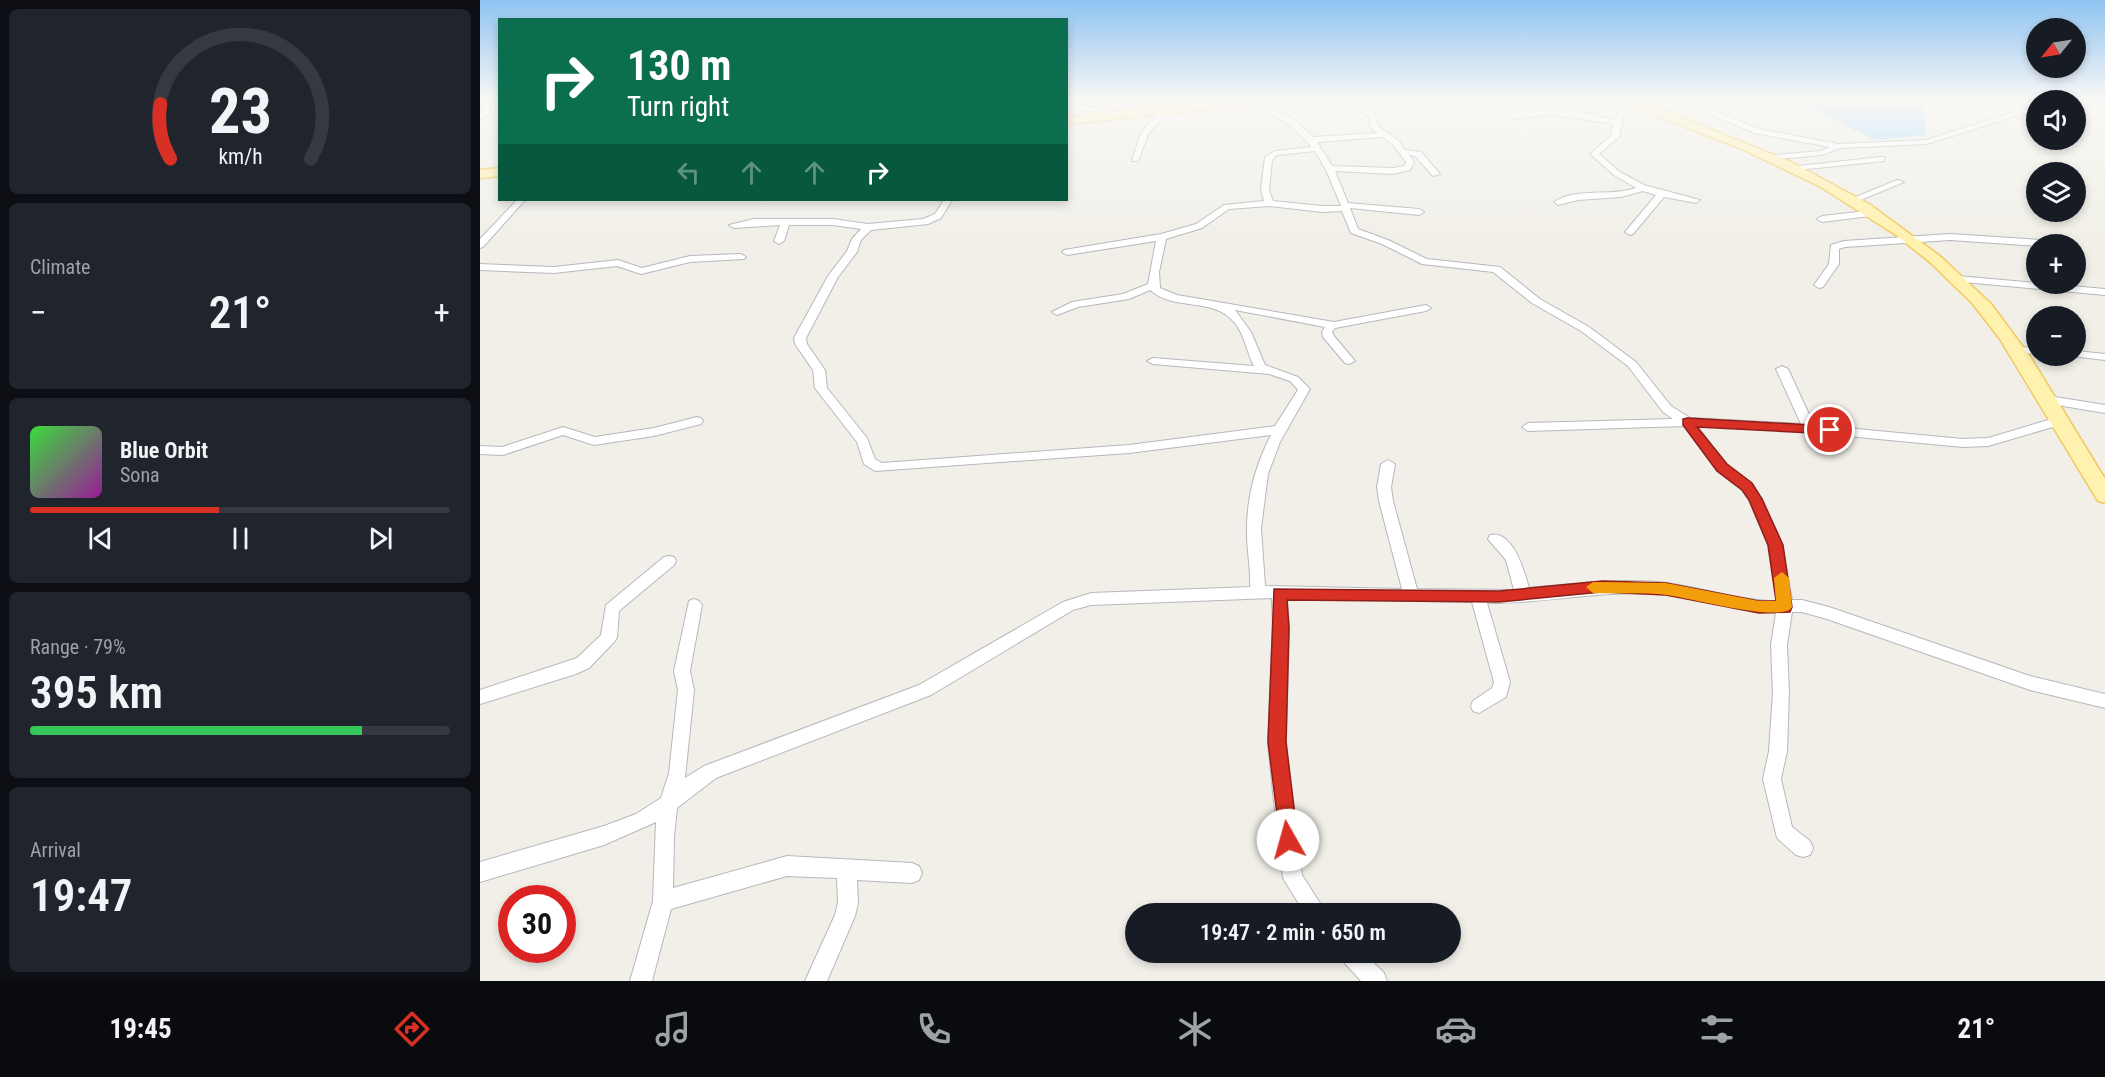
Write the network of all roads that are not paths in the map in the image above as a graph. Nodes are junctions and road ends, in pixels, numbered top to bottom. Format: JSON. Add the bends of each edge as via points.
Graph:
{"nodes":[{"id":1,"x":1140,"y":146,"type":"edge"},
{"id":2,"x":1305,"y":146,"type":"edge"},
{"id":3,"x":1314,"y":146,"type":"edge"},
{"id":4,"x":1397,"y":146,"type":"edge"},
{"id":5,"x":1605,"y":146,"type":"edge"},
{"id":6,"x":1747,"y":146,"type":"edge"},
{"id":7,"x":1839,"y":146,"type":"joint"},
{"id":8,"x":1844,"y":146,"type":"edge"},
{"id":9,"x":1405,"y":152,"type":"junction"},
{"id":10,"x":1777,"y":157,"type":"junction"},
{"id":11,"x":1135,"y":159,"type":"dead end"},
{"id":12,"x":1881,"y":159,"type":"dead end"},
{"id":13,"x":1328,"y":168,"type":"junction"},
{"id":14,"x":1798,"y":168,"type":"junction"},
{"id":15,"x":498,"y":172,"type":"edge"},
{"id":16,"x":480,"y":174,"type":"edge"},
{"id":17,"x":1436,"y":174,"type":"dead end"},
{"id":18,"x":1900,"y":182,"type":"dead end"},
{"id":19,"x":1641,"y":189,"type":"junction"},
{"id":20,"x":1660,"y":196,"type":"junction"},
{"id":21,"x":1855,"y":199,"type":"junction"},
{"id":22,"x":520,"y":201,"type":"edge"},
{"id":23,"x":948,"y":201,"type":"edge"},
{"id":24,"x":1696,"y":201,"type":"dead end"},
{"id":25,"x":1558,"y":202,"type":"dead end"},
{"id":26,"x":1269,"y":203,"type":"junction"},
{"id":27,"x":1345,"y":206,"type":"junction"},
{"id":28,"x":1419,"y":212,"type":"dead end"},
{"id":29,"x":1875,"y":213,"type":"junction"},
{"id":30,"x":1822,"y":219,"type":"dead end"},
{"id":31,"x":785,"y":222,"type":"junction"},
{"id":32,"x":734,"y":225,"type":"dead end"},
{"id":33,"x":868,"y":227,"type":"junction"},
{"id":34,"x":1630,"y":232,"type":"dead end"},
{"id":35,"x":1162,"y":237,"type":"junction"},
{"id":36,"x":1913,"y":240,"type":"junction"},
{"id":37,"x":779,"y":241,"type":"dead end"},
{"id":38,"x":2026,"y":242,"type":"edge"},
{"id":39,"x":480,"y":245,"type":"edge"},
{"id":40,"x":1067,"y":252,"type":"dead end"},
{"id":41,"x":741,"y":257,"type":"dead end"},
{"id":42,"x":480,"y":267,"type":"edge"},
{"id":43,"x":1957,"y":279,"type":"junction"},
{"id":44,"x":1819,"y":285,"type":"dead end"},
{"id":45,"x":1152,"y":286,"type":"junction"},
{"id":46,"x":2105,"y":292,"type":"edge"},
{"id":47,"x":1219,"y":304,"type":"junction"},
{"id":48,"x":1426,"y":308,"type":"dead end"},
{"id":49,"x":1057,"y":312,"type":"dead end"},
{"id":50,"x":1331,"y":325,"type":"junction"},
{"id":51,"x":2017,"y":350,"type":"junction"},
{"id":52,"x":2026,"y":350,"type":"edge"},
{"id":53,"x":2086,"y":355,"type":"edge"},
{"id":54,"x":2105,"y":357,"type":"edge"},
{"id":55,"x":1153,"y":361,"type":"dead end"},
{"id":56,"x":1348,"y":361,"type":"dead end"},
{"id":57,"x":1782,"y":369,"type":"dead end"},
{"id":58,"x":1267,"y":371,"type":"junction"},
{"id":59,"x":2049,"y":400,"type":"junction"},
{"id":60,"x":2105,"y":409,"type":"edge"},
{"id":61,"x":697,"y":421,"type":"dead end"},
{"id":62,"x":2059,"y":421,"type":"junction"},
{"id":63,"x":1687,"y":422,"type":"junction"},
{"id":64,"x":1528,"y":427,"type":"dead end"},
{"id":65,"x":1809,"y":428,"type":"junction"},
{"id":66,"x":1280,"y":430,"type":"junction"},
{"id":67,"x":480,"y":450,"type":"edge"},
{"id":68,"x":1388,"y":464,"type":"dead end"},
{"id":69,"x":2105,"y":496,"type":"edge"},
{"id":70,"x":1495,"y":539,"type":"dead end"},
{"id":71,"x":669,"y":561,"type":"dead end"},
{"id":72,"x":1257,"y":592,"type":"junction"},
{"id":73,"x":1279,"y":594,"type":"junction"},
{"id":74,"x":1523,"y":594,"type":"junction"},
{"id":75,"x":1411,"y":595,"type":"junction"},
{"id":76,"x":1478,"y":596,"type":"junction"},
{"id":77,"x":694,"y":605,"type":"dead end"},
{"id":78,"x":1785,"y":607,"type":"junction"},
{"id":79,"x":480,"y":697,"type":"edge"},
{"id":80,"x":2105,"y":701,"type":"edge"},
{"id":81,"x":1479,"y":706,"type":"dead end"},
{"id":82,"x":668,"y":803,"type":"junction"},
{"id":83,"x":1803,"y":848,"type":"dead end"},
{"id":84,"x":846,"y":868,"type":"junction"},
{"id":85,"x":480,"y":872,"type":"edge"},
{"id":86,"x":912,"y":873,"type":"dead end"},
{"id":87,"x":663,"y":901,"type":"junction"},
{"id":88,"x":1310,"y":903,"type":"edge"},
{"id":89,"x":1359,"y":963,"type":"edge"},
{"id":90,"x":641,"y":981,"type":"edge"},
{"id":91,"x":816,"y":981,"type":"edge"},
{"id":92,"x":1376,"y":981,"type":"edge"}],
"edges":[{"from":1,"to":11,"type":"street"},
{"from":2,"to":26,"type":"street","via":[[1275,153],[1268,159],[1265,190]]},
{"from":3,"to":13,"type":"street"},
{"from":4,"to":9,"type":"street"},
{"from":5,"to":19,"type":"street","via":[[1594,154]]},
{"from":6,"to":10,"type":"main road"},
{"from":7,"to":8,"type":"street"},
{"from":7,"to":10,"type":"street","via":[[1822,153]]},
{"from":9,"to":13,"type":"street","via":[[1410,162],[1400,170]]},
{"from":9,"to":17,"type":"street","via":[[1418,154]]},
{"from":10,"to":14,"type":"main road"},
{"from":12,"to":14,"type":"street"},
{"from":13,"to":27,"type":"street"},
{"from":14,"to":21,"type":"main road"},
{"from":15,"to":16,"type":"main road"},
{"from":18,"to":21,"type":"street"},
{"from":19,"to":20,"type":"street"},
{"from":19,"to":25,"type":"street","via":[[1631,194],[1574,196]]},
{"from":20,"to":24,"type":"street"},
{"from":20,"to":34,"type":"street","via":[[1659,202]]},
{"from":21,"to":29,"type":"main road"},
{"from":22,"to":39,"type":"street"},
{"from":23,"to":33,"type":"street","via":[[942,212],[930,221]]},
{"from":26,"to":27,"type":"street","via":[[1322,209]]},
{"from":26,"to":35,"type":"street","via":[[1227,207],[1198,226]]},
{"from":27,"to":28,"type":"street"},
{"from":27,"to":63,"type":"street","via":[[1358,234],[1385,242],[1425,262],[1496,269],[1536,301],[1585,329],[1632,363],[1667,409]]},
{"from":29,"to":30,"type":"street"},
{"from":29,"to":36,"type":"main road"},
{"from":31,"to":32,"type":"street"},
{"from":31,"to":33,"type":"street","via":[[856,223]]},
{"from":31,"to":37,"type":"street"},
{"from":33,"to":66,"type":"street","via":[[837,269],[800,338],[819,370],[821,388],[863,441],[869,461],[880,468],[1129,449]]},
{"from":35,"to":40,"type":"street"},
{"from":35,"to":45,"type":"street"},
{"from":36,"to":38,"type":"street","via":[[1977,237]]},
{"from":36,"to":43,"type":"main road"},
{"from":36,"to":44,"type":"street","via":[[1874,240],[1834,247],[1834,264]]},
{"from":41,"to":42,"type":"street","via":[[690,259],[640,271],[618,263],[554,270]]},
{"from":43,"to":46,"type":"street"},
{"from":43,"to":51,"type":"main road"},
{"from":45,"to":47,"type":"street","via":[[1161,294]]},
{"from":45,"to":49,"type":"street","via":[[1125,297],[1076,304]]},
{"from":47,"to":50,"type":"street"},
{"from":47,"to":58,"type":"street","via":[[1240,321],[1257,361]]},
{"from":48,"to":50,"type":"street"},
{"from":50,"to":56,"type":"street","via":[[1329,337]]},
{"from":51,"to":52,"type":"street"},
{"from":51,"to":59,"type":"main road"},
{"from":53,"to":54,"type":"street"},
{"from":55,"to":58,"type":"street"},
{"from":57,"to":65,"type":"street"},
{"from":58,"to":66,"type":"street","via":[[1294,379],[1304,389]]},
{"from":59,"to":60,"type":"street"},
{"from":59,"to":62,"type":"main road"},
{"from":61,"to":67,"type":"street","via":[[594,441],[563,431],[503,451]]},
{"from":62,"to":65,"type":"street","via":[[1988,442],[1963,443]]},
{"from":62,"to":69,"type":"main road"},
{"from":63,"to":64,"type":"street"},
{"from":63,"to":65,"type":"street"},
{"from":63,"to":78,"type":"street","via":[[1722,468],[1747,487],[1755,499],[1775,545]]},
{"from":66,"to":72,"type":"street","via":[[1265,459],[1254,527]]},
{"from":68,"to":75,"type":"street","via":[[1386,501]]},
{"from":70,"to":74,"type":"street","via":[[1513,558]]},
{"from":71,"to":79,"type":"street","via":[[611,609],[609,637],[583,663]]},
{"from":72,"to":73,"type":"street"},
{"from":72,"to":82,"type":"street","via":[[1079,602],[933,686],[710,772],[690,783]]},
{"from":73,"to":75,"type":"street"},
{"from":73,"to":88,"type":"street","via":[[1277,742],[1293,878]]},
{"from":74,"to":76,"type":"street"},
{"from":74,"to":78,"type":"street","via":[[1602,586],[1666,589],[1759,607]]},
{"from":75,"to":76,"type":"street"},
{"from":76,"to":81,"type":"street","via":[[1502,681],[1500,692]]},
{"from":77,"to":82,"type":"street","via":[[682,671],[686,690],[678,773]]},
{"from":78,"to":80,"type":"street","via":[[1802,606],[1829,613],[2000,674]]},
{"from":78,"to":83,"type":"street","via":[[1779,645],[1778,751],[1772,779],[1784,832]]},
{"from":82,"to":85,"type":"street","via":[[617,830]]},
{"from":82,"to":87,"type":"street"},
{"from":84,"to":86,"type":"street"},
{"from":84,"to":87,"type":"street","via":[[787,866]]},
{"from":84,"to":91,"type":"street","via":[[845,916]]},
{"from":87,"to":90,"type":"street"},
{"from":89,"to":92,"type":"street"}]}
